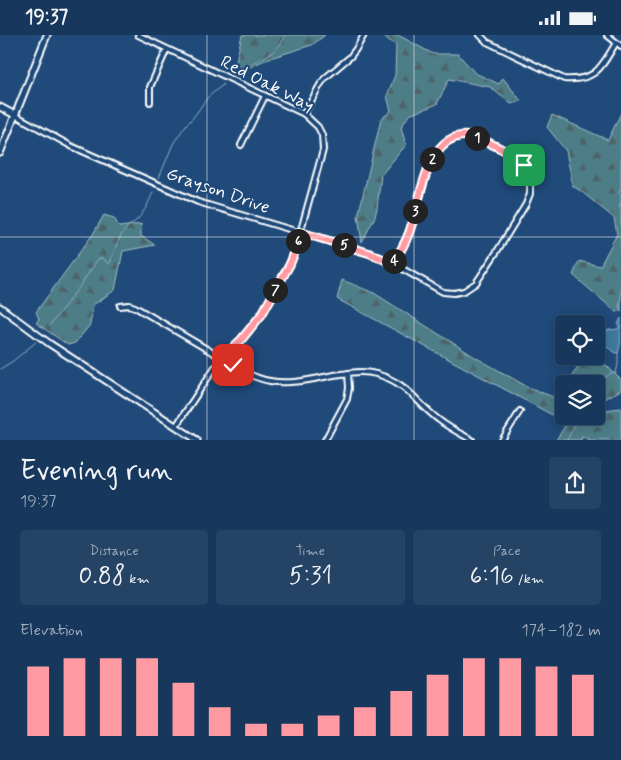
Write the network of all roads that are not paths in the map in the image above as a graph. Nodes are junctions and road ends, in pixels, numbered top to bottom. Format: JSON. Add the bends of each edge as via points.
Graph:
{"nodes":[{"id":1,"x":46,"y":35,"type":"edge"},
{"id":2,"x":138,"y":35,"type":"edge"},
{"id":3,"x":364,"y":35,"type":"edge"},
{"id":4,"x":480,"y":35,"type":"edge"},
{"id":5,"x":607,"y":35,"type":"edge"},
{"id":6,"x":616,"y":43,"type":"junction"},
{"id":7,"x":621,"y":46,"type":"edge"},
{"id":8,"x":167,"y":49,"type":"junction"},
{"id":9,"x":264,"y":96,"type":"junction"},
{"id":10,"x":150,"y":102,"type":"dead end"},
{"id":11,"x":0,"y":107,"type":"edge"},
{"id":12,"x":304,"y":114,"type":"junction"},
{"id":13,"x":15,"y":115,"type":"junction"},
{"id":14,"x":241,"y":145,"type":"dead end"},
{"id":15,"x":0,"y":153,"type":"edge"},
{"id":16,"x":300,"y":232,"type":"junction"},
{"id":17,"x":392,"y":263,"type":"junction"},
{"id":18,"x":120,"y":306,"type":"dead end"},
{"id":19,"x":0,"y":307,"type":"edge"},
{"id":20,"x":222,"y":358,"type":"junction"},
{"id":21,"x":348,"y":373,"type":"junction"},
{"id":22,"x":520,"y":411,"type":"dead end"},
{"id":23,"x":176,"y":426,"type":"junction"},
{"id":24,"x":197,"y":440,"type":"edge"},
{"id":25,"x":325,"y":440,"type":"edge"},
{"id":26,"x":472,"y":440,"type":"edge"},
{"id":27,"x":502,"y":440,"type":"edge"}],
"edges":[{"from":1,"to":13,"type":"street"},
{"from":2,"to":8,"type":"street","name":"Red Oak Way"},
{"from":3,"to":12,"type":"street","via":[[350,57],[325,78]]},
{"from":4,"to":6,"type":"street","via":[[487,42],[564,79],[582,79],[595,73]]},
{"from":5,"to":6,"type":"street"},
{"from":6,"to":7,"type":"street"},
{"from":8,"to":9,"type":"street","name":"Red Oak Way"},
{"from":8,"to":10,"type":"street","via":[[151,84]]},
{"from":9,"to":12,"type":"street","name":"Red Oak Way"},
{"from":9,"to":14,"type":"street"},
{"from":11,"to":13,"type":"street"},
{"from":12,"to":16,"type":"street","name":"Red Oak Way","via":[[318,127],[324,146]]},
{"from":13,"to":15,"type":"street"},
{"from":13,"to":16,"type":"street","name":"Grayson Drive","via":[[71,147],[198,202]]},
{"from":16,"to":17,"type":"street","name":"Grayson Drive"},
{"from":16,"to":20,"type":"street","name":"Red Oak Way","via":[[290,264],[262,314]]},
{"from":17,"to":17,"type":"street","name":"Grayson Drive","via":[[443,292],[461,292],[472,286],[528,200],[530,183],[524,165],[512,154],[479,138],[464,136],[442,145],[429,166],[409,233]]},
{"from":18,"to":20,"type":"street","via":[[135,307]]},
{"from":19,"to":23,"type":"street"},
{"from":20,"to":21,"type":"street","via":[[254,377],[269,381],[298,381]]},
{"from":20,"to":23,"type":"street","name":"Red Oak Way"},
{"from":21,"to":25,"type":"street","via":[[347,399]]},
{"from":21,"to":26,"type":"street","via":[[371,373],[393,380],[410,391],[438,420]]},
{"from":22,"to":27,"type":"street"},
{"from":23,"to":24,"type":"street"}]}
